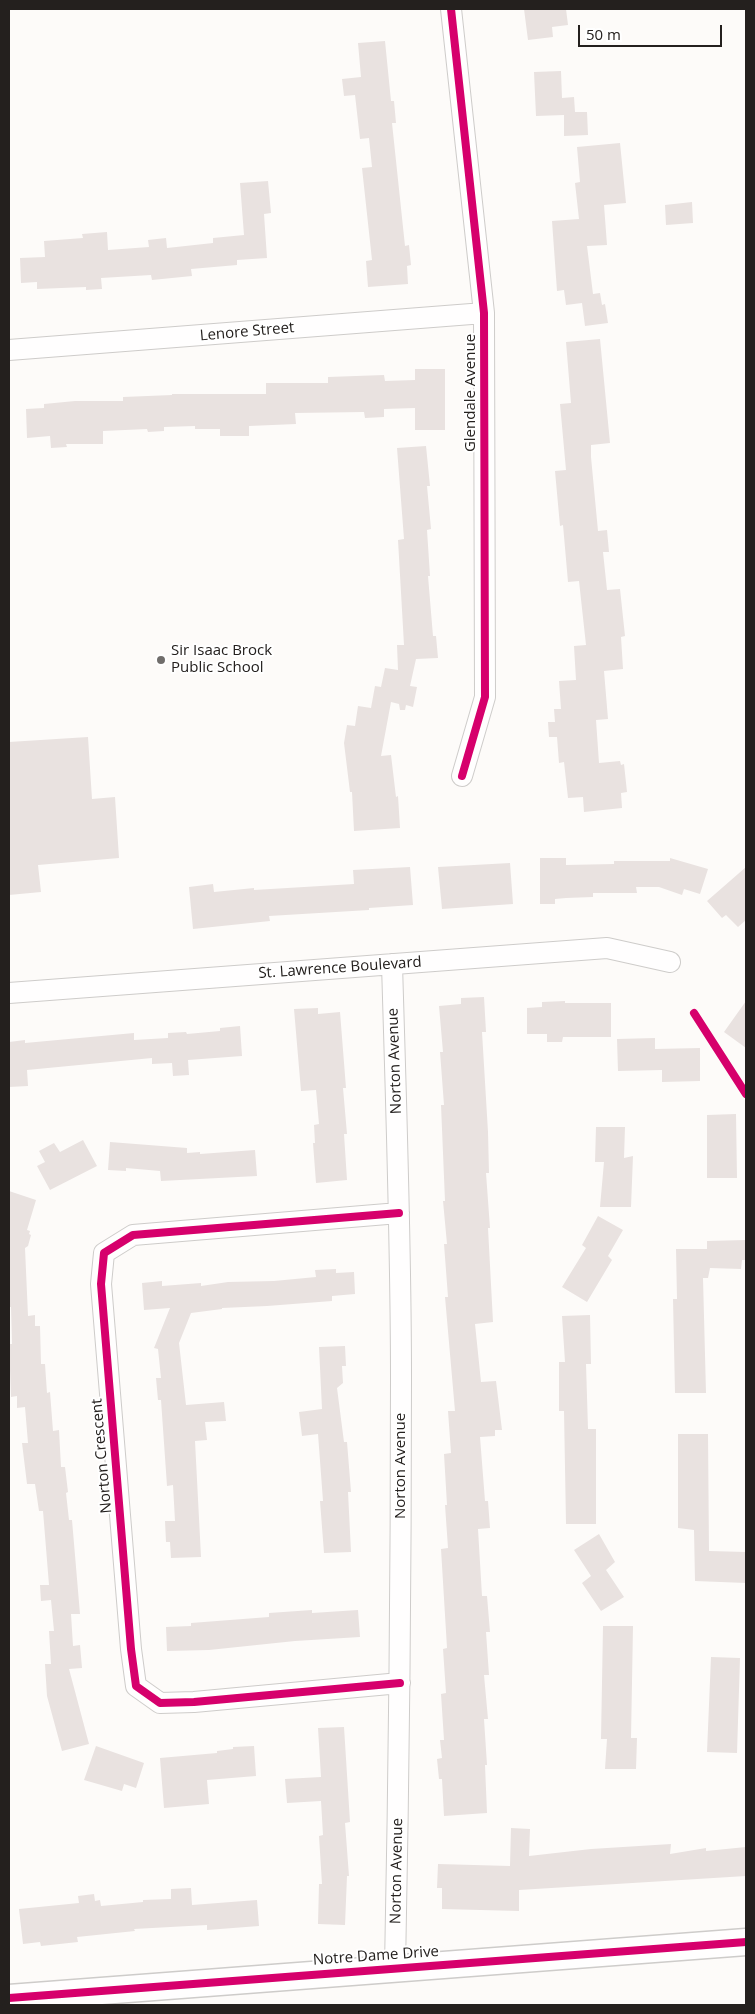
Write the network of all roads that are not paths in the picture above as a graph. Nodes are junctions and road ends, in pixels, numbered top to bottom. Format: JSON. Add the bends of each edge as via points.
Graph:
{"nodes":[{"id":1,"x":451,"y":9,"type":"edge"},
{"id":2,"x":484,"y":313,"type":"junction"},
{"id":3,"x":9,"y":350,"type":"edge"},
{"id":4,"x":462,"y":776,"type":"dead end"},
{"id":5,"x":670,"y":962,"type":"dead end"},
{"id":6,"x":392,"y":964,"type":"junction"},
{"id":7,"x":9,"y":993,"type":"edge"},
{"id":8,"x":399,"y":1213,"type":"junction"},
{"id":9,"x":400,"y":1683,"type":"junction"},
{"id":10,"x":746,"y":1942,"type":"edge"},
{"id":11,"x":395,"y":1968,"type":"junction"},
{"id":12,"x":9,"y":1998,"type":"edge"},
{"id":13,"x":72,"y":1999,"type":"edge"}],
"edges":[{"from":1,"to":2,"type":"street","name":"Glendale Avenue"},
{"from":2,"to":3,"type":"street","name":"Lenore Street"},
{"from":2,"to":4,"type":"street","name":"Glendale Avenue","via":[[485,698]]},
{"from":5,"to":6,"type":"street","name":"St. Lawrence Boulevard","via":[[606,948]]},
{"from":6,"to":7,"type":"street","name":"St. Lawrence Boulevard"},
{"from":6,"to":8,"type":"street","name":"Norton Avenue"},
{"from":8,"to":9,"type":"street","name":"Norton Avenue"},
{"from":8,"to":9,"type":"street","name":"Norton Crescent","via":[[133,1235],[104,1253],[101,1284],[136,1686],[160,1703]]},
{"from":9,"to":11,"type":"street","name":"Norton Avenue"},
{"from":10,"to":11,"type":"street","name":"Notre Dame Drive"},
{"from":11,"to":13,"type":"street","name":"Notre Dame Drive"},
{"from":12,"to":13,"type":"street","name":"Notre Dame Drive"}]}
